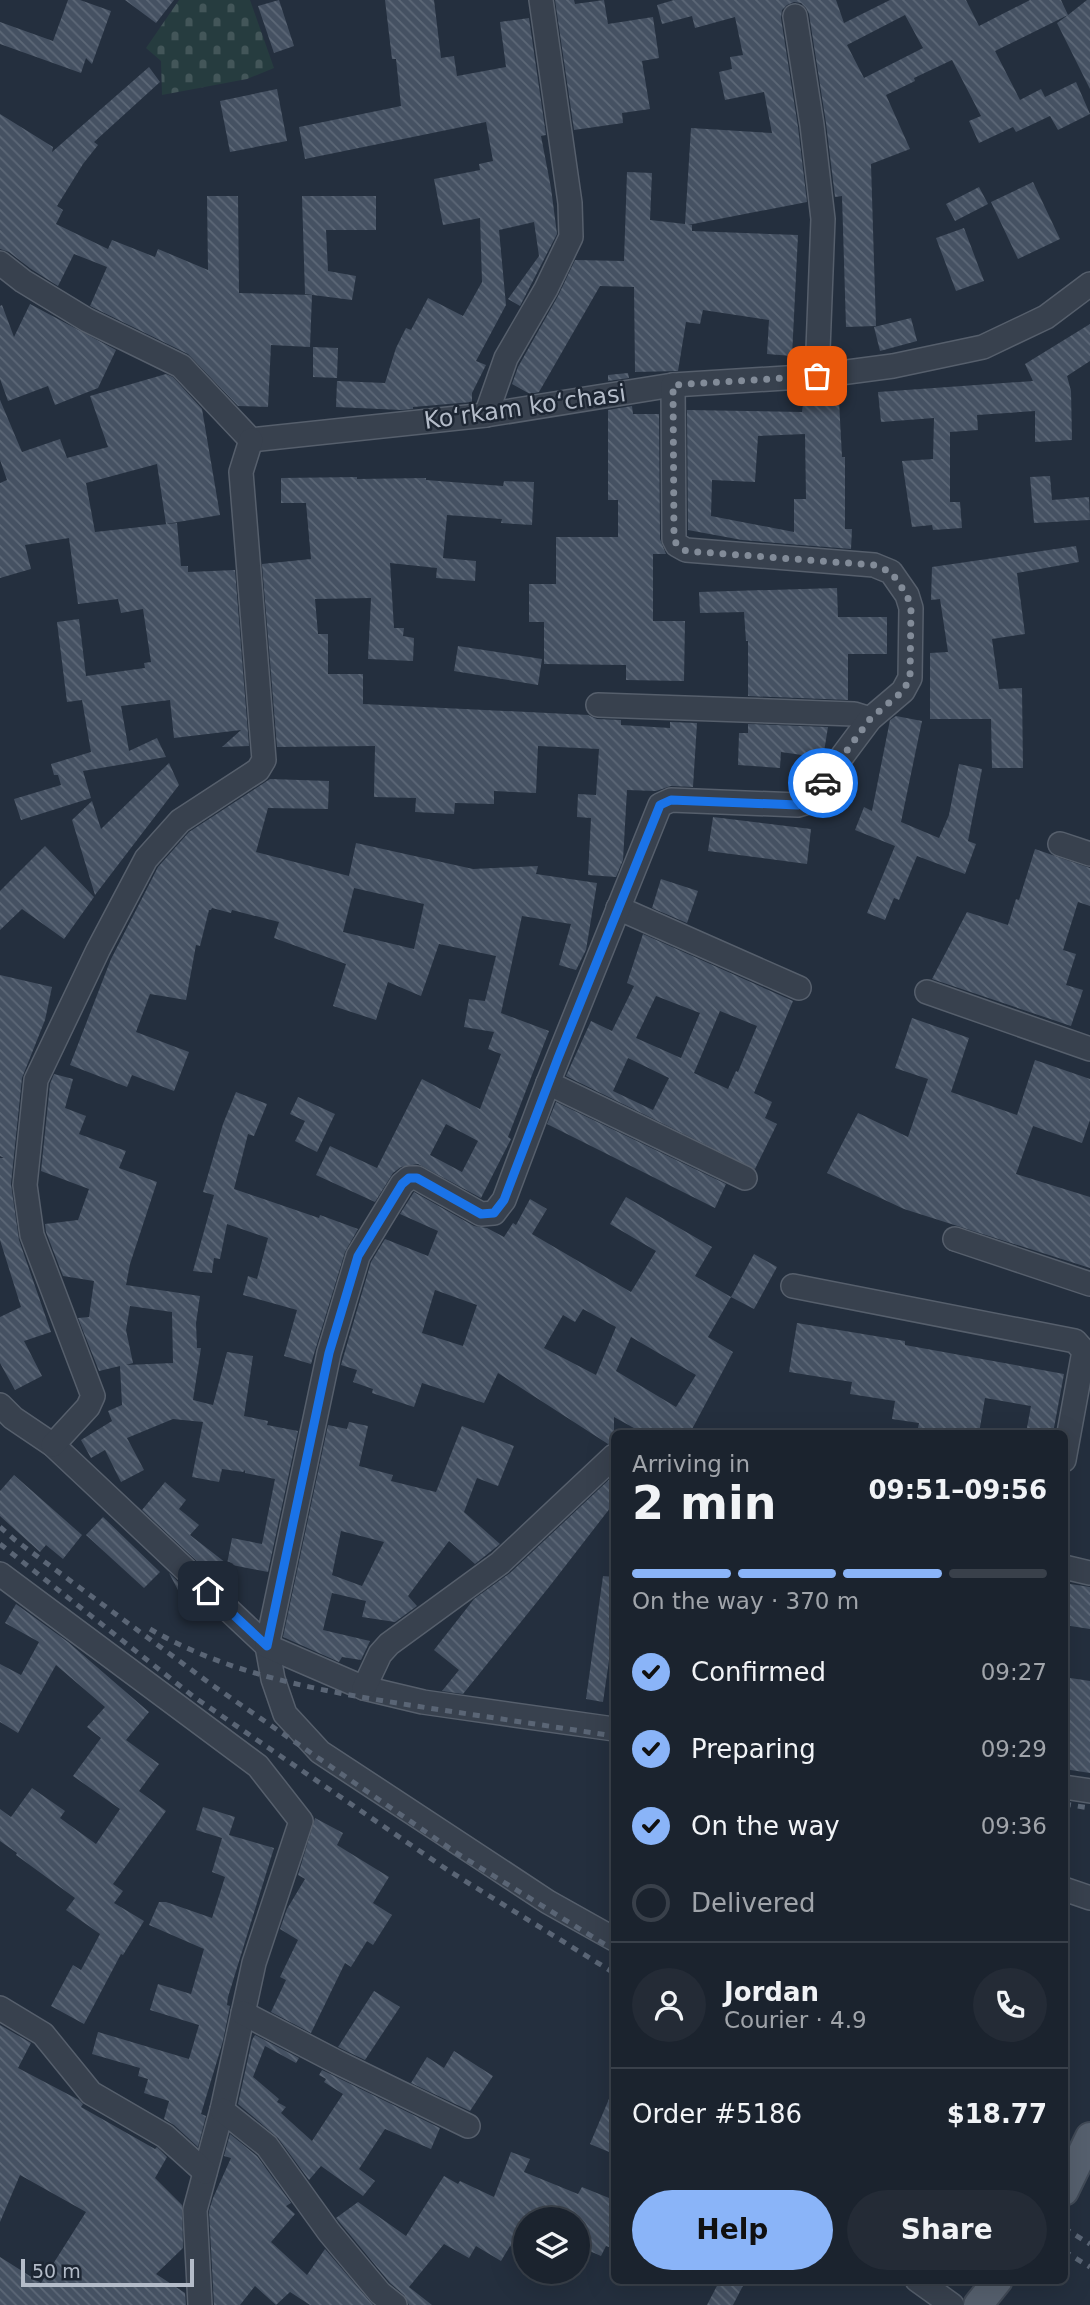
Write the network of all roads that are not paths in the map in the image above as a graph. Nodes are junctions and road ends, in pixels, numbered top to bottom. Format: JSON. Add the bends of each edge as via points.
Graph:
{"nodes":[{"id":1,"x":541,"y":0,"type":"edge"},
{"id":2,"x":795,"y":16,"type":"dead end"},
{"id":3,"x":0,"y":263,"type":"edge"},
{"id":4,"x":1090,"y":284,"type":"edge"},
{"id":5,"x":817,"y":376,"type":"junction"},
{"id":6,"x":673,"y":385,"type":"junction"},
{"id":7,"x":485,"y":415,"type":"junction"},
{"id":8,"x":251,"y":440,"type":"junction"},
{"id":9,"x":598,"y":705,"type":"dead end"},
{"id":10,"x":870,"y":719,"type":"junction"},
{"id":11,"x":1060,"y":844,"type":"dead end"},
{"id":12,"x":1090,"y":853,"type":"edge"},
{"id":13,"x":618,"y":908,"type":"junction"},
{"id":14,"x":799,"y":988,"type":"dead end"},
{"id":15,"x":927,"y":992,"type":"dead end"},
{"id":16,"x":1090,"y":1049,"type":"edge"},
{"id":17,"x":548,"y":1083,"type":"junction"},
{"id":18,"x":745,"y":1178,"type":"dead end"},
{"id":19,"x":955,"y":1239,"type":"dead end"},
{"id":20,"x":1090,"y":1284,"type":"edge"},
{"id":21,"x":793,"y":1286,"type":"dead end"},
{"id":22,"x":0,"y":1405,"type":"edge"},
{"id":23,"x":1068,"y":1438,"type":"edge"},
{"id":24,"x":53,"y":1445,"type":"junction"},
{"id":25,"x":611,"y":1459,"type":"edge"},
{"id":26,"x":1068,"y":1568,"type":"edge"},
{"id":27,"x":1090,"y":1573,"type":"edge"},
{"id":28,"x":0,"y":1574,"type":"edge"},
{"id":29,"x":267,"y":1646,"type":"junction"},
{"id":30,"x":364,"y":1689,"type":"junction"},
{"id":31,"x":611,"y":1729,"type":"edge"},
{"id":32,"x":1068,"y":1788,"type":"edge"},
{"id":33,"x":1090,"y":1791,"type":"edge"},
{"id":34,"x":1068,"y":1890,"type":"edge"},
{"id":35,"x":1090,"y":1898,"type":"edge"},
{"id":36,"x":611,"y":1938,"type":"edge"},
{"id":37,"x":0,"y":2008,"type":"edge"},
{"id":38,"x":243,"y":2013,"type":"junction"},
{"id":39,"x":222,"y":2110,"type":"junction"},
{"id":40,"x":468,"y":2126,"type":"dead end"},
{"id":41,"x":1079,"y":2147,"type":"edge"},
{"id":42,"x":205,"y":2172,"type":"junction"},
{"id":43,"x":1068,"y":2179,"type":"edge"},
{"id":44,"x":923,"y":2284,"type":"edge"},
{"id":45,"x":995,"y":2284,"type":"edge"},
{"id":46,"x":200,"y":2305,"type":"edge"},
{"id":47,"x":395,"y":2305,"type":"edge"},
{"id":48,"x":952,"y":2305,"type":"edge"},
{"id":49,"x":978,"y":2305,"type":"edge"}],
"edges":[{"from":1,"to":7,"type":"street","via":[[571,237],[506,358]]},
{"from":2,"to":5,"type":"street","via":[[822,219]]},
{"from":3,"to":8,"type":"street","via":[[87,320],[181,366]]},
{"from":4,"to":5,"type":"street","name":"Koʻrkam koʻchasi","via":[[1046,317],[983,347]]},
{"from":5,"to":6,"type":"street","name":"Koʻrkam koʻchasi"},
{"from":6,"to":7,"type":"street","name":"Koʻrkam koʻchasi"},
{"from":6,"to":10,"type":"street","via":[[677,545],[686,551],[874,565],[891,572],[907,595],[911,608],[910,678],[903,691]]},
{"from":7,"to":8,"type":"street","name":"Koʻrkam koʻchasi"},
{"from":8,"to":24,"type":"street","via":[[241,472],[264,760],[258,770],[180,821],[146,859],[36,1080],[25,1185],[32,1236],[93,1396]]},
{"from":9,"to":10,"type":"street","via":[[854,714]]},
{"from":10,"to":13,"type":"street","via":[[808,802],[671,800],[660,805]]},
{"from":11,"to":12,"type":"street"},
{"from":13,"to":14,"type":"street"},
{"from":13,"to":17,"type":"street"},
{"from":15,"to":16,"type":"street"},
{"from":17,"to":18,"type":"street"},
{"from":17,"to":29,"type":"street","via":[[504,1200],[494,1213],[481,1214],[417,1178],[409,1178],[358,1256],[329,1353]]},
{"from":19,"to":20,"type":"street"},
{"from":21,"to":23,"type":"street","via":[[1075,1341],[1084,1351]]},
{"from":22,"to":24,"type":"street"},
{"from":24,"to":29,"type":"street"},
{"from":25,"to":30,"type":"street","via":[[500,1563],[389,1644]]},
{"from":26,"to":27,"type":"street"},
{"from":28,"to":38,"type":"street","via":[[258,1766],[301,1821],[254,1963]]},
{"from":29,"to":30,"type":"street"},
{"from":29,"to":36,"type":"street","via":[[285,1714],[320,1752]]},
{"from":30,"to":31,"type":"street"},
{"from":32,"to":33,"type":"street"},
{"from":34,"to":35,"type":"street"},
{"from":37,"to":42,"type":"street","via":[[43,2034],[91,2093],[164,2136]]},
{"from":38,"to":39,"type":"street"},
{"from":38,"to":40,"type":"street"},
{"from":39,"to":42,"type":"street"},
{"from":39,"to":47,"type":"street","via":[[267,2146],[329,2232]]},
{"from":41,"to":43,"type":"main road"},
{"from":42,"to":46,"type":"street","via":[[195,2210]]},
{"from":44,"to":48,"type":"street"},
{"from":45,"to":49,"type":"main road"}]}
